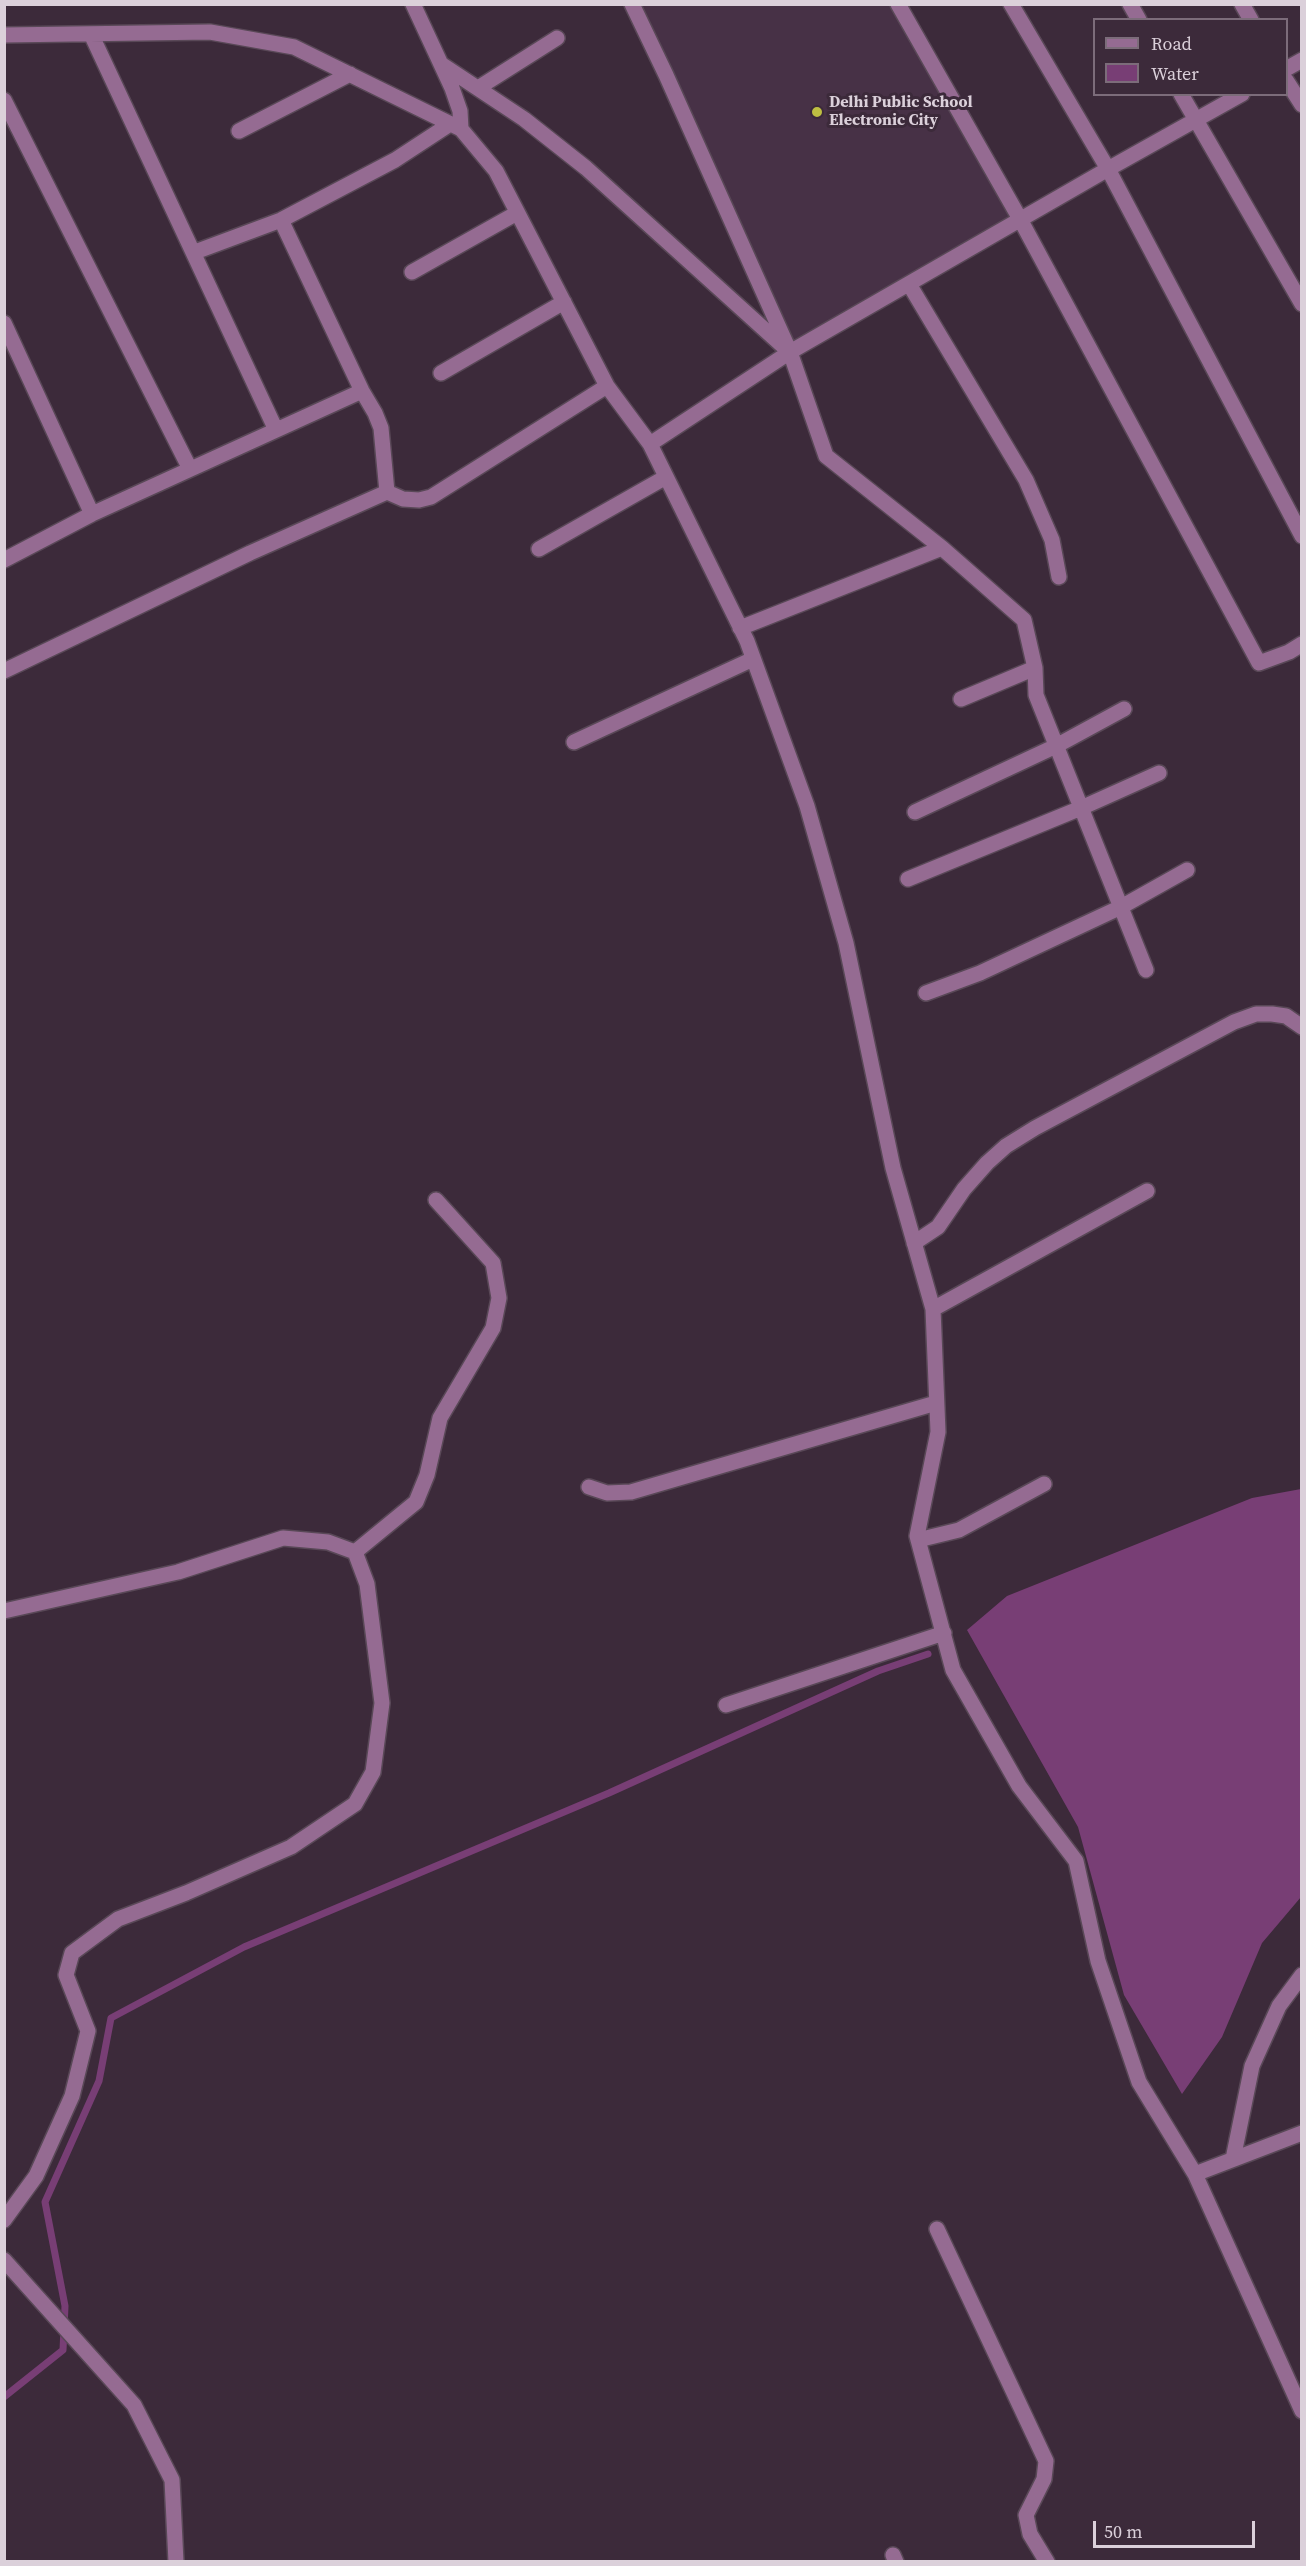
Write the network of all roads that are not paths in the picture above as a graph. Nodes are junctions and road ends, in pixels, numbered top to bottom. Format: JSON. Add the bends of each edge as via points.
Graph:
{"nodes":[{"id":1,"x":632,"y":4,"type":"edge"},
{"id":2,"x":898,"y":4,"type":"edge"},
{"id":3,"x":1011,"y":4,"type":"edge"},
{"id":4,"x":1130,"y":4,"type":"edge"},
{"id":5,"x":1242,"y":4,"type":"edge"},
{"id":6,"x":414,"y":5,"type":"edge"},
{"id":7,"x":1137,"y":18,"type":"edge"},
{"id":8,"x":1250,"y":18,"type":"edge"},
{"id":9,"x":91,"y":34,"type":"junction"},
{"id":10,"x":4,"y":35,"type":"edge"},
{"id":11,"x":557,"y":38,"type":"dead end"},
{"id":12,"x":1302,"y":60,"type":"edge"},
{"id":13,"x":441,"y":64,"type":"junction"},
{"id":14,"x":1288,"y":68,"type":"edge"},
{"id":15,"x":350,"y":74,"type":"junction"},
{"id":16,"x":1288,"y":82,"type":"edge"},
{"id":17,"x":478,"y":88,"type":"junction"},
{"id":18,"x":1183,"y":96,"type":"edge"},
{"id":19,"x":1239,"y":96,"type":"edge"},
{"id":20,"x":4,"y":100,"type":"edge"},
{"id":21,"x":1302,"y":105,"type":"edge"},
{"id":22,"x":1197,"y":121,"type":"junction"},
{"id":23,"x":456,"y":126,"type":"junction"},
{"id":24,"x":239,"y":131,"type":"dead end"},
{"id":25,"x":1107,"y":169,"type":"junction"},
{"id":26,"x":518,"y":213,"type":"junction"},
{"id":27,"x":1020,"y":219,"type":"junction"},
{"id":28,"x":281,"y":220,"type":"junction"},
{"id":29,"x":195,"y":252,"type":"junction"},
{"id":30,"x":412,"y":272,"type":"dead end"},
{"id":31,"x":909,"y":284,"type":"junction"},
{"id":32,"x":564,"y":302,"type":"junction"},
{"id":33,"x":1302,"y":304,"type":"edge"},
{"id":34,"x":4,"y":323,"type":"edge"},
{"id":35,"x":790,"y":352,"type":"junction"},
{"id":36,"x":441,"y":372,"type":"dead end"},
{"id":37,"x":607,"y":386,"type":"junction"},
{"id":38,"x":362,"y":391,"type":"junction"},
{"id":39,"x":276,"y":430,"type":"junction"},
{"id":40,"x":650,"y":444,"type":"junction"},
{"id":41,"x":190,"y":470,"type":"junction"},
{"id":42,"x":666,"y":477,"type":"junction"},
{"id":43,"x":387,"y":492,"type":"junction"},
{"id":44,"x":92,"y":514,"type":"junction"},
{"id":45,"x":1302,"y":536,"type":"edge"},
{"id":46,"x":942,"y":548,"type":"junction"},
{"id":47,"x":539,"y":549,"type":"dead end"},
{"id":48,"x":5,"y":558,"type":"edge"},
{"id":49,"x":1059,"y":577,"type":"dead end"},
{"id":50,"x":740,"y":628,"type":"junction"},
{"id":51,"x":1302,"y":644,"type":"edge"},
{"id":52,"x":753,"y":659,"type":"junction"},
{"id":53,"x":1035,"y":668,"type":"junction"},
{"id":54,"x":4,"y":671,"type":"edge"},
{"id":55,"x":961,"y":699,"type":"dead end"},
{"id":56,"x":1124,"y":709,"type":"dead end"},
{"id":57,"x":574,"y":742,"type":"dead end"},
{"id":58,"x":1056,"y":746,"type":"junction"},
{"id":59,"x":1159,"y":773,"type":"dead end"},
{"id":60,"x":1081,"y":808,"type":"junction"},
{"id":61,"x":915,"y":812,"type":"dead end"},
{"id":62,"x":1187,"y":870,"type":"dead end"},
{"id":63,"x":908,"y":879,"type":"dead end"},
{"id":64,"x":1121,"y":907,"type":"junction"},
{"id":65,"x":1146,"y":970,"type":"dead end"},
{"id":66,"x":926,"y":993,"type":"dead end"},
{"id":67,"x":1302,"y":1027,"type":"edge"},
{"id":68,"x":1147,"y":1191,"type":"dead end"},
{"id":69,"x":436,"y":1200,"type":"dead end"},
{"id":70,"x":914,"y":1243,"type":"junction"},
{"id":71,"x":933,"y":1310,"type":"junction"},
{"id":72,"x":936,"y":1403,"type":"junction"},
{"id":73,"x":1044,"y":1484,"type":"dead end"},
{"id":74,"x":589,"y":1487,"type":"dead end"},
{"id":75,"x":918,"y":1540,"type":"junction"},
{"id":76,"x":355,"y":1552,"type":"junction"},
{"id":77,"x":4,"y":1611,"type":"edge"},
{"id":78,"x":944,"y":1633,"type":"junction"},
{"id":79,"x":726,"y":1705,"type":"dead end"},
{"id":80,"x":1302,"y":1975,"type":"edge"},
{"id":81,"x":1302,"y":2133,"type":"edge"},
{"id":82,"x":1233,"y":2160,"type":"junction"},
{"id":83,"x":1195,"y":2174,"type":"junction"},
{"id":84,"x":4,"y":2220,"type":"edge"},
{"id":85,"x":937,"y":2229,"type":"dead end"},
{"id":86,"x":4,"y":2260,"type":"edge"},
{"id":87,"x":1302,"y":2411,"type":"edge"},
{"id":88,"x":176,"y":2562,"type":"edge"},
{"id":89,"x":1047,"y":2562,"type":"edge"}],
"edges":[{"from":1,"to":35,"type":"street"},
{"from":2,"to":27,"type":"street"},
{"from":3,"to":25,"type":"street"},
{"from":4,"to":7,"type":"street"},
{"from":5,"to":8,"type":"street"},
{"from":6,"to":13,"type":"street"},
{"from":9,"to":10,"type":"street"},
{"from":9,"to":15,"type":"street","via":[[210,32],[294,47]]},
{"from":9,"to":29,"type":"street"},
{"from":11,"to":17,"type":"street"},
{"from":12,"to":14,"type":"street"},
{"from":13,"to":17,"type":"street"},
{"from":13,"to":23,"type":"street","via":[[460,111]]},
{"from":15,"to":23,"type":"street"},
{"from":15,"to":24,"type":"street"},
{"from":16,"to":21,"type":"street"},
{"from":17,"to":35,"type":"street","via":[[586,168]]},
{"from":18,"to":22,"type":"street"},
{"from":19,"to":22,"type":"street"},
{"from":20,"to":41,"type":"street"},
{"from":22,"to":25,"type":"street"},
{"from":22,"to":33,"type":"street"},
{"from":23,"to":26,"type":"street","via":[[496,171]]},
{"from":23,"to":28,"type":"street"},
{"from":25,"to":27,"type":"street"},
{"from":25,"to":45,"type":"street"},
{"from":26,"to":30,"type":"street"},
{"from":26,"to":32,"type":"street"},
{"from":27,"to":31,"type":"street"},
{"from":27,"to":51,"type":"street","via":[[1259,663]]},
{"from":28,"to":29,"type":"street"},
{"from":28,"to":38,"type":"street"},
{"from":29,"to":39,"type":"street"},
{"from":31,"to":35,"type":"street"},
{"from":31,"to":49,"type":"street","via":[[1026,480],[1052,540]]},
{"from":32,"to":36,"type":"street"},
{"from":32,"to":37,"type":"street"},
{"from":34,"to":44,"type":"street"},
{"from":35,"to":40,"type":"street"},
{"from":35,"to":46,"type":"street","via":[[826,456]]},
{"from":37,"to":40,"type":"street"},
{"from":37,"to":43,"type":"street","via":[[431,497],[403,499]]},
{"from":38,"to":39,"type":"street"},
{"from":38,"to":43,"type":"street","via":[[381,428]]},
{"from":39,"to":41,"type":"street"},
{"from":40,"to":42,"type":"street"},
{"from":41,"to":44,"type":"street"},
{"from":42,"to":47,"type":"street"},
{"from":42,"to":50,"type":"street"},
{"from":43,"to":54,"type":"street"},
{"from":44,"to":48,"type":"street"},
{"from":46,"to":50,"type":"street"},
{"from":46,"to":53,"type":"street","via":[[1024,620]]},
{"from":50,"to":52,"type":"street"},
{"from":52,"to":57,"type":"street"},
{"from":52,"to":70,"type":"street","via":[[807,806],[846,943],[893,1168]]},
{"from":53,"to":55,"type":"street"},
{"from":53,"to":58,"type":"street","via":[[1036,696]]},
{"from":56,"to":58,"type":"street"},
{"from":58,"to":60,"type":"street"},
{"from":58,"to":61,"type":"street"},
{"from":59,"to":60,"type":"street"},
{"from":60,"to":63,"type":"street"},
{"from":60,"to":64,"type":"street"},
{"from":62,"to":64,"type":"street"},
{"from":64,"to":65,"type":"street"},
{"from":64,"to":66,"type":"street","via":[[980,973]]},
{"from":67,"to":70,"type":"street","via":[[1286,1016],[1272,1014],[1256,1014],[1234,1022],[1035,1128],[987,1163],[938,1227]]},
{"from":68,"to":71,"type":"street"},
{"from":69,"to":76,"type":"street","via":[[494,1263],[499,1298],[493,1328],[440,1418],[427,1475],[416,1502]]},
{"from":70,"to":71,"type":"street"},
{"from":71,"to":72,"type":"street"},
{"from":72,"to":74,"type":"street","via":[[631,1492],[607,1493]]},
{"from":72,"to":75,"type":"street","via":[[938,1432]]},
{"from":73,"to":75,"type":"street","via":[[958,1530]]},
{"from":75,"to":78,"type":"street"},
{"from":76,"to":77,"type":"street","via":[[328,1542],[283,1538],[178,1572]]},
{"from":76,"to":84,"type":"street","via":[[368,1584],[382,1703],[373,1772],[355,1803],[291,1847],[118,1920],[72,1953],[66,1975],[88,2031],[72,2096],[36,2176]]},
{"from":78,"to":79,"type":"street"},
{"from":78,"to":83,"type":"street","via":[[953,1670],[1019,1786],[1076,1861],[1098,1961],[1139,2082]]},
{"from":80,"to":82,"type":"street","via":[[1279,2006],[1252,2066]]},
{"from":81,"to":82,"type":"street"},
{"from":82,"to":83,"type":"street"},
{"from":83,"to":87,"type":"street"},
{"from":85,"to":89,"type":"street","via":[[1046,2461],[1044,2479],[1026,2514],[1030,2534]]},
{"from":86,"to":88,"type":"street","via":[[134,2405],[172,2480]]}]}
